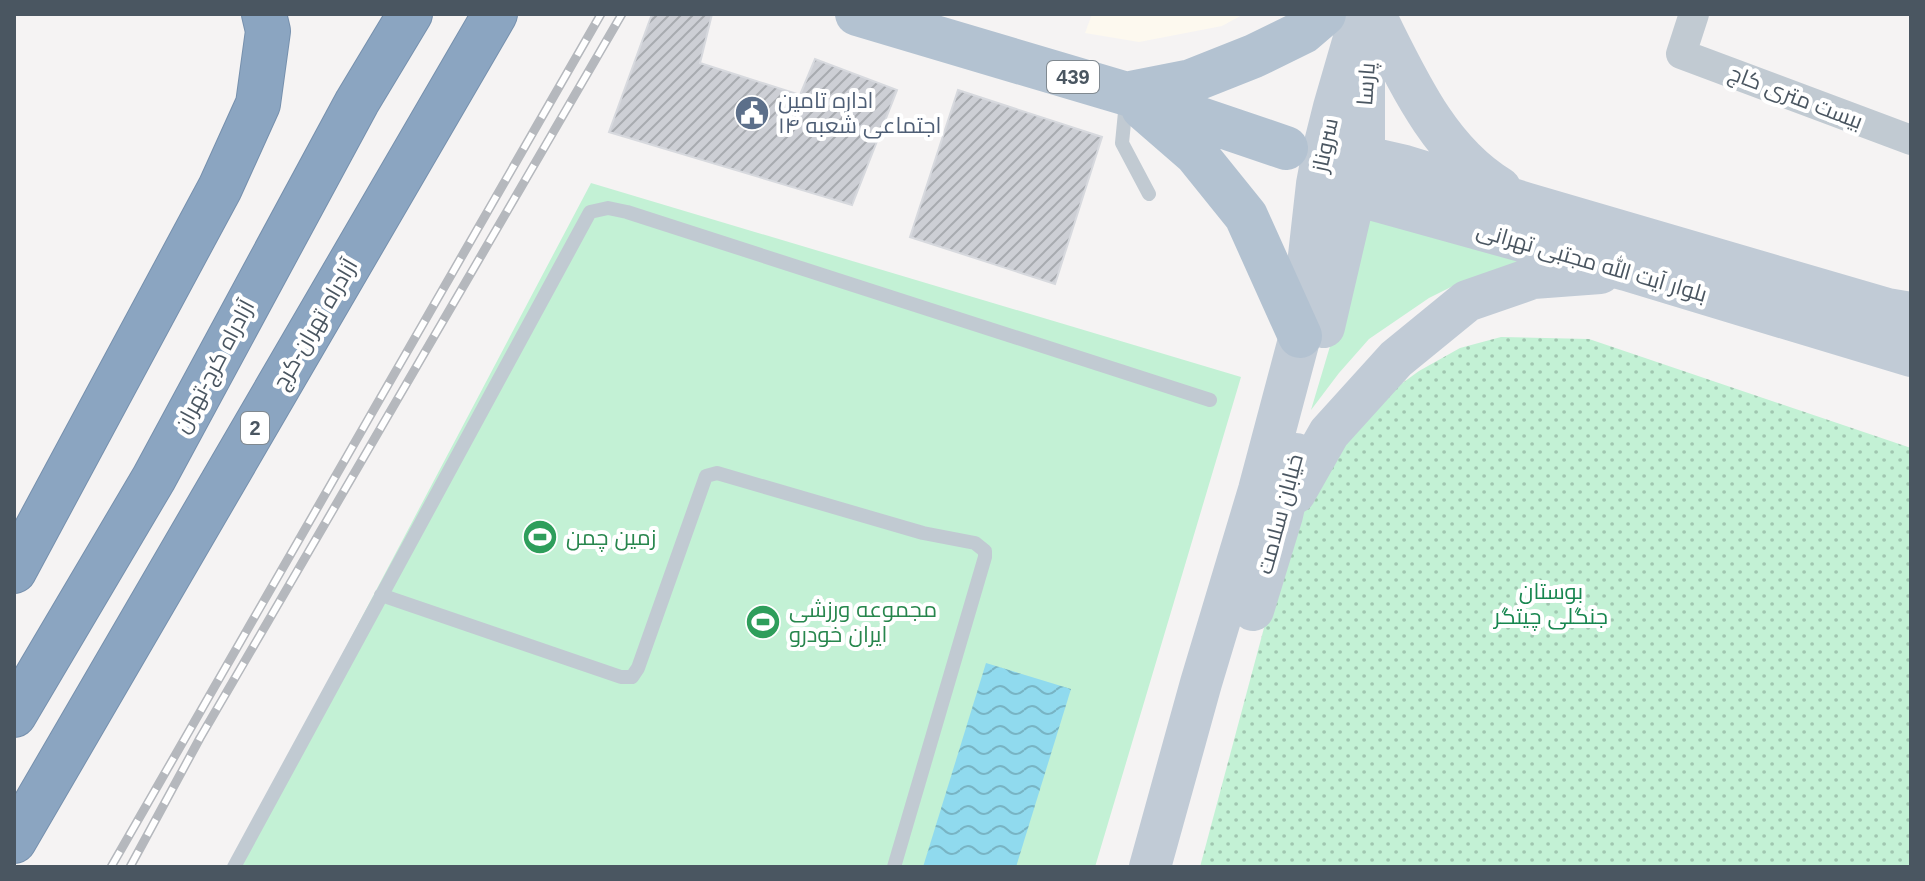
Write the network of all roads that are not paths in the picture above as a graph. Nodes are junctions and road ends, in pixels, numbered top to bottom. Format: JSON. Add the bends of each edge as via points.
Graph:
{"nodes":[{"id":1,"x":264,"y":14,"type":"edge"},
{"id":2,"x":410,"y":14,"type":"edge"},
{"id":3,"x":495,"y":14,"type":"edge"},
{"id":4,"x":857,"y":14,"type":"edge"},
{"id":5,"x":1324,"y":14,"type":"edge"},
{"id":6,"x":1694,"y":14,"type":"edge"},
{"id":7,"x":1372,"y":16,"type":"edge"},
{"id":8,"x":1127,"y":94,"type":"junction"},
{"id":9,"x":1334,"y":107,"type":"joint"},
{"id":10,"x":1911,"y":140,"type":"edge"},
{"id":11,"x":1329,"y":166,"type":"junction"},
{"id":12,"x":1149,"y":194,"type":"dead end"},
{"id":13,"x":1525,"y":203,"type":"junction"},
{"id":14,"x":1626,"y":270,"type":"junction"},
{"id":15,"x":1911,"y":313,"type":"edge"},
{"id":16,"x":1300,"y":336,"type":"junction"},
{"id":17,"x":1911,"y":356,"type":"edge"},
{"id":18,"x":1210,"y":400,"type":"dead end"},
{"id":19,"x":1282,"y":515,"type":"junction"},
{"id":20,"x":14,"y":571,"type":"edge"},
{"id":21,"x":381,"y":595,"type":"junction"},
{"id":22,"x":14,"y":715,"type":"edge"},
{"id":23,"x":14,"y":841,"type":"edge"},
{"id":24,"x":234,"y":867,"type":"edge"},
{"id":25,"x":894,"y":867,"type":"edge"},
{"id":26,"x":1150,"y":867,"type":"edge"},
{"id":27,"x":1174,"y":867,"type":"edge"}],
"edges":[{"from":1,"to":20,"type":"highway","via":[[268,31],[258,104],[220,188]]},
{"from":2,"to":22,"type":"highway","name":"آزادراه کرج-تهران","via":[[154,478]]},
{"from":3,"to":23,"type":"highway","name":"آزادراه تهران-کرج","number":"2"},
{"from":4,"to":8,"type":"main road","number":"439"},
{"from":5,"to":8,"type":"main road","via":[[1303,32],[1254,56],[1191,81]]},
{"from":6,"to":10,"type":"street","name":"بیست متری کاج","via":[[1681,54]]},
{"from":7,"to":9,"type":"main road","name":"پارسا"},
{"from":7,"to":11,"type":"main road","name":"پارسا","via":[[1364,70]]},
{"from":7,"to":13,"type":"main road","via":[[1422,107],[1451,144],[1482,177]]},
{"from":8,"to":11,"type":"main road","number":"439"},
{"from":8,"to":12,"type":"lane","via":[[1122,143]]},
{"from":8,"to":16,"type":"main road","via":[[1196,154],[1246,216]]},
{"from":9,"to":11,"type":"main road","name":"سروناز"},
{"from":11,"to":13,"type":"main road","name":"بلوار آیت الله مجتبی تهرانی"},
{"from":11,"to":14,"type":"main road","name":"بلوار آیت الله مجتبی تهرانی"},
{"from":11,"to":16,"type":"main road","name":"خیابان سلامت"},
{"from":11,"to":19,"type":"main road","name":"خیابان سلامت"},
{"from":13,"to":15,"type":"main road","name":"بلوار آیت الله مجتبی تهرانی"},
{"from":14,"to":17,"type":"main road","name":"بلوار آیت الله مجتبی تهرانی"},
{"from":14,"to":19,"type":"main road","via":[[1533,278],[1467,301],[1396,359],[1329,433]]},
{"from":16,"to":26,"type":"main road","name":"خیابان سلامت"},
{"from":18,"to":21,"type":"lane","via":[[627,212],[590,212]]},
{"from":19,"to":27,"type":"main road","name":"خیابان سلامت"},
{"from":21,"to":24,"type":"lane"},
{"from":21,"to":25,"type":"lane","via":[[632,677],[706,476],[717,473],[975,543],[985,557]]}]}
